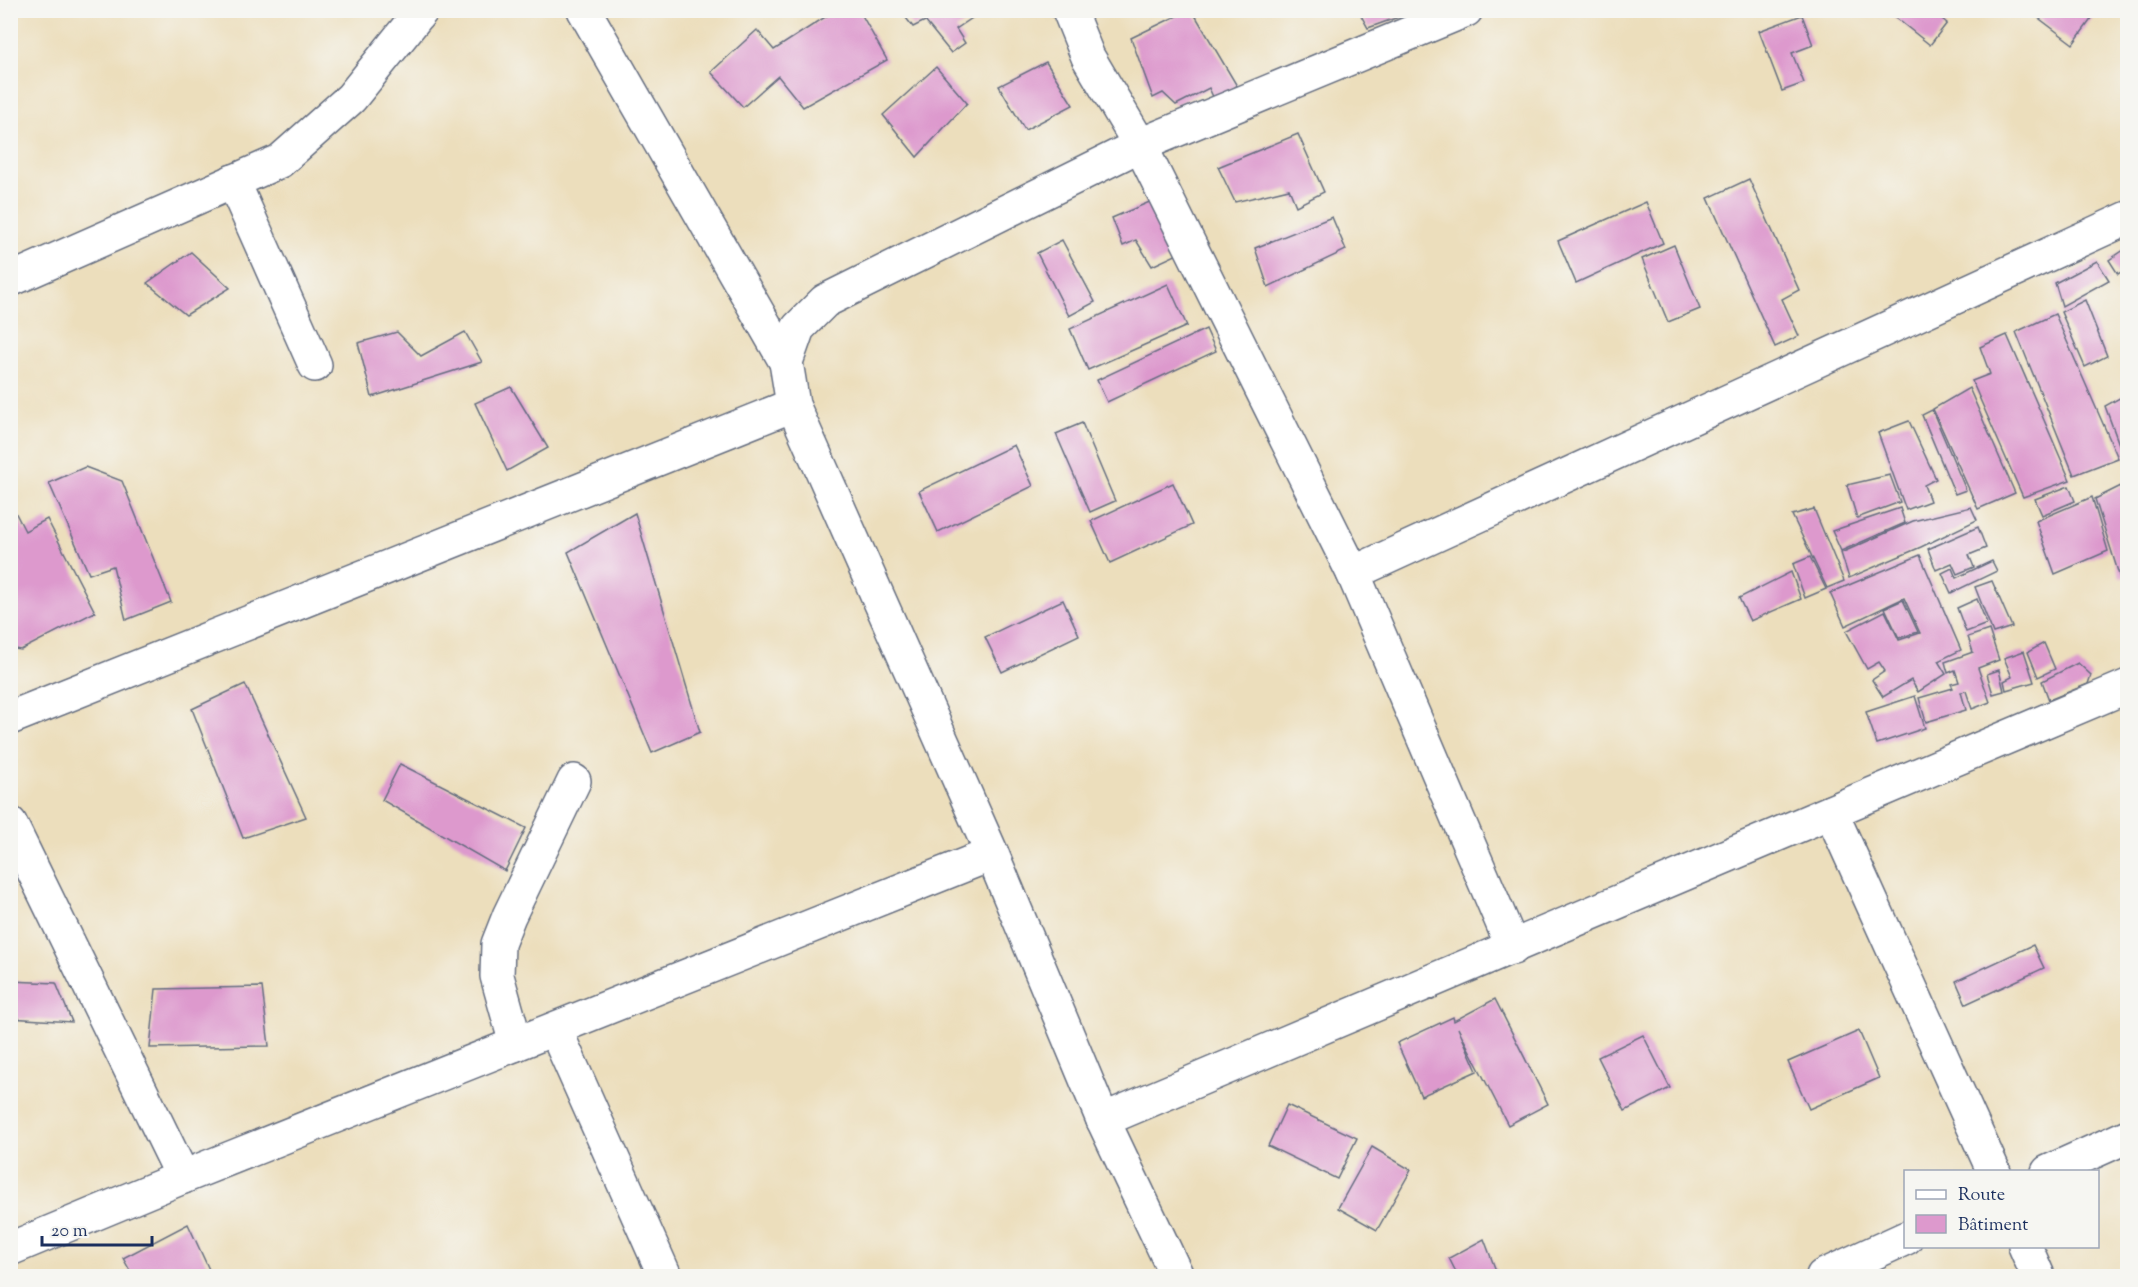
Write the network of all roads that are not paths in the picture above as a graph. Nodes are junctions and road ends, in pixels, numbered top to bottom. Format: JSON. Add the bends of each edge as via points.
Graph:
{"nodes":[{"id":1,"x":422,"y":10,"type":"edge"},
{"id":2,"x":584,"y":10,"type":"edge"},
{"id":3,"x":1069,"y":10,"type":"edge"},
{"id":4,"x":1466,"y":10,"type":"edge"},
{"id":5,"x":1140,"y":145,"type":"junction"},
{"id":6,"x":234,"y":181,"type":"junction"},
{"id":7,"x":2127,"y":218,"type":"edge"},
{"id":8,"x":10,"y":280,"type":"edge"},
{"id":9,"x":786,"y":362,"type":"junction"},
{"id":10,"x":315,"y":365,"type":"dead end"},
{"id":11,"x":793,"y":405,"type":"junction"},
{"id":12,"x":1353,"y":573,"type":"junction"},
{"id":13,"x":2127,"y":686,"type":"edge"},
{"id":14,"x":10,"y":718,"type":"edge"},
{"id":15,"x":574,"y":781,"type":"dead end"},
{"id":16,"x":1831,"y":812,"type":"junction"},
{"id":17,"x":10,"y":823,"type":"edge"},
{"id":18,"x":992,"y":854,"type":"junction"},
{"id":19,"x":1513,"y":948,"type":"junction"},
{"id":20,"x":555,"y":1029,"type":"junction"},
{"id":21,"x":516,"y":1044,"type":"junction"},
{"id":22,"x":1103,"y":1120,"type":"junction"},
{"id":23,"x":2127,"y":1136,"type":"edge"},
{"id":24,"x":1993,"y":1170,"type":"edge"},
{"id":25,"x":2052,"y":1170,"type":"edge"},
{"id":26,"x":183,"y":1178,"type":"junction"},
{"id":27,"x":1904,"y":1238,"type":"edge"},
{"id":28,"x":2026,"y":1248,"type":"edge"},
{"id":29,"x":10,"y":1250,"type":"edge"},
{"id":30,"x":666,"y":1276,"type":"edge"},
{"id":31,"x":1177,"y":1276,"type":"edge"},
{"id":32,"x":1823,"y":1276,"type":"edge"},
{"id":33,"x":2038,"y":1276,"type":"edge"}],
"edges":[{"from":1,"to":6,"type":"street","via":[[351,98],[280,160]]},
{"from":2,"to":9,"type":"street"},
{"from":3,"to":5,"type":"street","via":[[1088,57]]},
{"from":4,"to":5,"type":"street"},
{"from":5,"to":9,"type":"street","via":[[825,301],[798,328]]},
{"from":5,"to":12,"type":"street"},
{"from":6,"to":8,"type":"street"},
{"from":6,"to":10,"type":"street"},
{"from":7,"to":12,"type":"street"},
{"from":9,"to":11,"type":"street"},
{"from":11,"to":14,"type":"street"},
{"from":11,"to":18,"type":"street"},
{"from":12,"to":19,"type":"street"},
{"from":13,"to":16,"type":"street"},
{"from":15,"to":21,"type":"street","via":[[498,944],[497,976]]},
{"from":16,"to":19,"type":"street"},
{"from":16,"to":24,"type":"street"},
{"from":17,"to":26,"type":"street"},
{"from":18,"to":20,"type":"street"},
{"from":18,"to":22,"type":"street"},
{"from":19,"to":22,"type":"street"},
{"from":20,"to":21,"type":"street"},
{"from":20,"to":30,"type":"street"},
{"from":21,"to":26,"type":"street"},
{"from":22,"to":31,"type":"street"},
{"from":23,"to":25,"type":"street"},
{"from":26,"to":29,"type":"street"},
{"from":27,"to":32,"type":"street"},
{"from":28,"to":33,"type":"street"}]}
